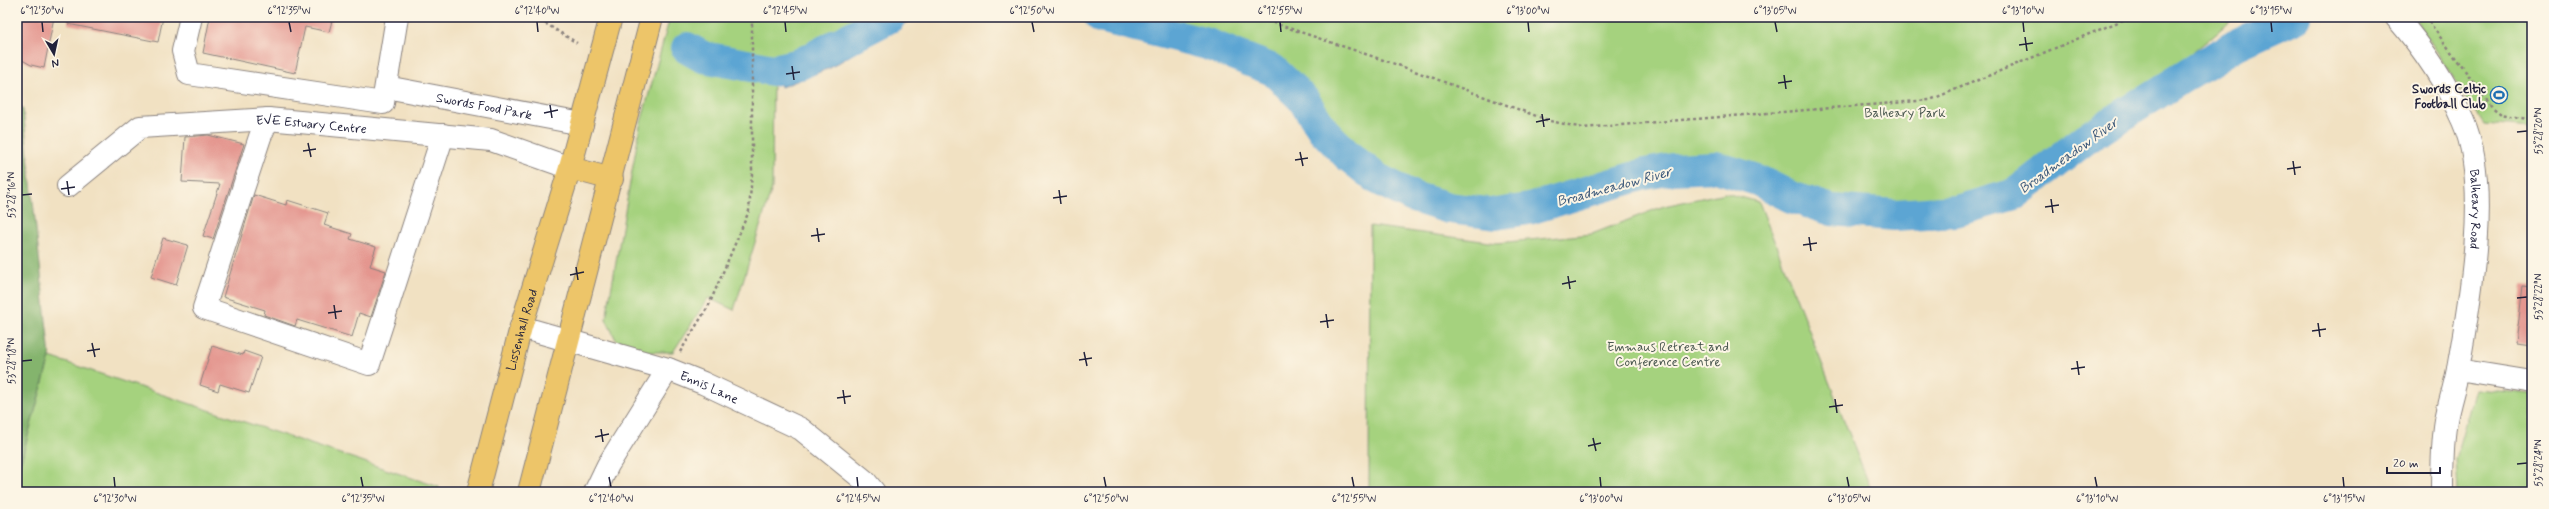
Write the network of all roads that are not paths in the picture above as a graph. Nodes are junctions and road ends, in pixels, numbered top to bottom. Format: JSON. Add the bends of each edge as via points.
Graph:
{"nodes":[{"id":1,"x":191,"y":17,"type":"edge"},
{"id":2,"x":397,"y":17,"type":"edge"},
{"id":3,"x":611,"y":17,"type":"edge"},
{"id":4,"x":652,"y":17,"type":"edge"},
{"id":5,"x":2396,"y":17,"type":"edge"},
{"id":6,"x":386,"y":87,"type":"junction"},
{"id":7,"x":268,"y":119,"type":"junction"},
{"id":8,"x":582,"y":124,"type":"junction"},
{"id":9,"x":443,"y":135,"type":"junction"},
{"id":10,"x":570,"y":168,"type":"junction"},
{"id":11,"x":612,"y":179,"type":"junction"},
{"id":12,"x":68,"y":186,"type":"dead end"},
{"id":13,"x":521,"y":327,"type":"junction"},
{"id":14,"x":568,"y":342,"type":"junction"},
{"id":15,"x":668,"y":369,"type":"junction"},
{"id":16,"x":2458,"y":370,"type":"junction"},
{"id":17,"x":2532,"y":382,"type":"edge"},
{"id":18,"x":478,"y":492,"type":"edge"},
{"id":19,"x":529,"y":492,"type":"edge"},
{"id":20,"x":595,"y":492,"type":"edge"},
{"id":21,"x":874,"y":492,"type":"edge"},
{"id":22,"x":2442,"y":492,"type":"edge"}],
"edges":[{"from":1,"to":6,"type":"street","via":[[183,51],[189,74],[383,104]]},
{"from":2,"to":6,"type":"street"},
{"from":3,"to":8,"type":"main road","name":"Lissenhall Road"},
{"from":4,"to":11,"type":"main road"},
{"from":5,"to":16,"type":"street","name":"Balheary Road","via":[[2437,70],[2464,122],[2471,148],[2476,186],[2477,228]]},
{"from":6,"to":8,"type":"street","name":"Swords Food Park"},
{"from":7,"to":9,"type":"street","name":"EVE Estuary Centre"},
{"from":7,"to":9,"type":"street","via":[[204,308],[369,364]]},
{"from":7,"to":12,"type":"street","name":"EVE Estuary Centre","via":[[140,127]]},
{"from":8,"to":10,"type":"main road","name":"Lissenhall Road"},
{"from":9,"to":10,"type":"street","name":"EVE Estuary Centre","via":[[491,140]]},
{"from":10,"to":11,"type":"main road"},
{"from":10,"to":13,"type":"main road","name":"Lissenhall Road"},
{"from":11,"to":14,"type":"main road"},
{"from":13,"to":14,"type":"street","name":"Ennis Lane"},
{"from":13,"to":18,"type":"main road","name":"Lissenhall Road"},
{"from":14,"to":15,"type":"street","name":"Ennis Lane"},
{"from":14,"to":19,"type":"main road"},
{"from":15,"to":20,"type":"street","via":[[612,458]]},
{"from":15,"to":21,"type":"street","name":"Ennis Lane","via":[[801,429],[865,480]]},
{"from":16,"to":17,"type":"street"},
{"from":16,"to":22,"type":"street","name":"Balheary Road","via":[[2446,420]]}]}
